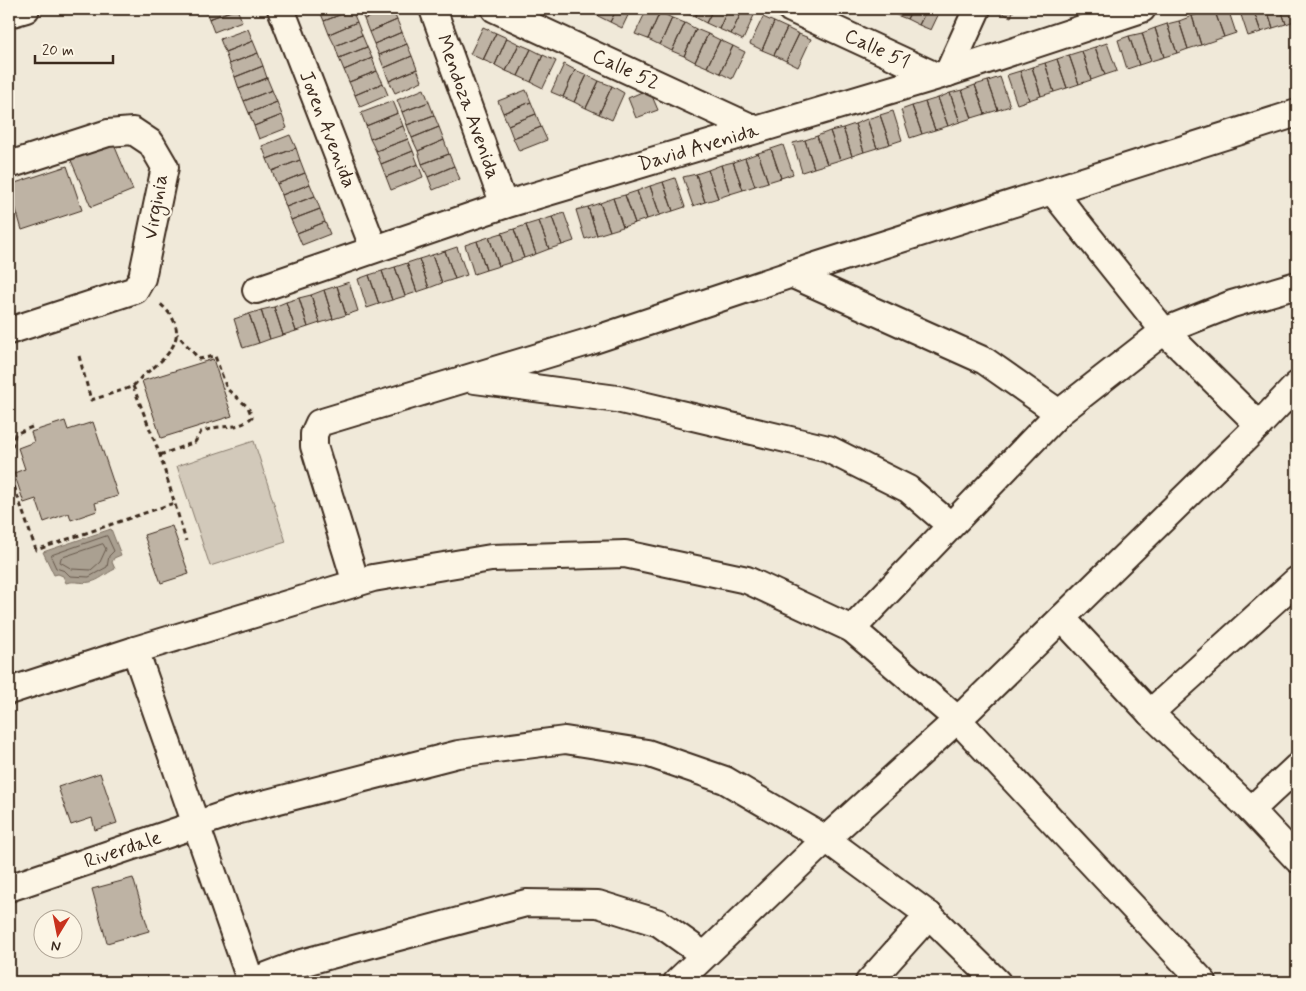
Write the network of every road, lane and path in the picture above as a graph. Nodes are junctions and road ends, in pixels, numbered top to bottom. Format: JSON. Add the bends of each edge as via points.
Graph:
{"nodes":[{"id":1,"x":281,"y":9,"type":"edge"},
{"id":2,"x":433,"y":9,"type":"edge"},
{"id":3,"x":495,"y":9,"type":"edge"},
{"id":4,"x":791,"y":9,"type":"edge"},
{"id":5,"x":977,"y":9,"type":"edge"},
{"id":6,"x":1122,"y":11,"type":"edge"},
{"id":7,"x":942,"y":75,"type":"junction"},
{"id":8,"x":1297,"y":113,"type":"edge"},
{"id":9,"x":755,"y":129,"type":"junction"},
{"id":10,"x":9,"y":165,"type":"edge"},
{"id":11,"x":1054,"y":192,"type":"junction"},
{"id":12,"x":504,"y":205,"type":"junction"},
{"id":13,"x":374,"y":249,"type":"junction"},
{"id":14,"x":791,"y":274,"type":"junction"},
{"id":15,"x":1297,"y":285,"type":"edge"},
{"id":16,"x":135,"y":290,"type":"junction"},
{"id":17,"x":256,"y":290,"type":"dead end"},
{"id":18,"x":9,"y":330,"type":"edge"},
{"id":19,"x":1164,"y":331,"type":"junction"},
{"id":20,"x":177,"y":334,"type":"junction"},
{"id":21,"x":79,"y":356,"type":"dead end"},
{"id":22,"x":467,"y":379,"type":"junction"},
{"id":23,"x":1297,"y":385,"type":"edge"},
{"id":24,"x":133,"y":386,"type":"junction"},
{"id":25,"x":1060,"y":413,"type":"junction"},
{"id":26,"x":1259,"y":425,"type":"junction"},
{"id":27,"x":32,"y":426,"type":"dead end"},
{"id":28,"x":160,"y":455,"type":"junction"},
{"id":29,"x":174,"y":503,"type":"junction"},
{"id":30,"x":950,"y":525,"type":"junction"},
{"id":31,"x":186,"y":541,"type":"dead end"},
{"id":32,"x":1297,"y":580,"type":"edge"},
{"id":33,"x":356,"y":583,"type":"junction"},
{"id":34,"x":1062,"y":618,"type":"junction"},
{"id":35,"x":852,"y":629,"type":"junction"},
{"id":36,"x":128,"y":652,"type":"junction"},
{"id":37,"x":9,"y":691,"type":"edge"},
{"id":38,"x":1150,"y":713,"type":"junction"},
{"id":39,"x":958,"y":719,"type":"junction"},
{"id":40,"x":1297,"y":767,"type":"edge"},
{"id":41,"x":1251,"y":810,"type":"junction"},
{"id":42,"x":196,"y":824,"type":"junction"},
{"id":43,"x":826,"y":840,"type":"junction"},
{"id":44,"x":1297,"y":859,"type":"edge"},
{"id":45,"x":9,"y":888,"type":"edge"},
{"id":46,"x":929,"y":915,"type":"junction"},
{"id":47,"x":704,"y":955,"type":"junction"},
{"id":48,"x":251,"y":982,"type":"edge"},
{"id":49,"x":677,"y":982,"type":"edge"},
{"id":50,"x":869,"y":982,"type":"edge"},
{"id":51,"x":997,"y":982,"type":"edge"},
{"id":52,"x":1203,"y":982,"type":"edge"}],
"edges":[{"from":1,"to":13,"type":"street","name":"Joven Avenida"},
{"from":2,"to":12,"type":"street","name":"Mendoza Avenida"},
{"from":3,"to":9,"type":"street","name":"Calle 52"},
{"from":4,"to":7,"type":"street","name":"Calle 51"},
{"from":5,"to":7,"type":"street"},
{"from":6,"to":7,"type":"street","name":"David Avenida"},
{"from":7,"to":9,"type":"street","name":"David Avenida"},
{"from":8,"to":11,"type":"street"},
{"from":9,"to":12,"type":"street","name":"David Avenida"},
{"from":10,"to":16,"type":"street","name":"Virginia","via":[[108,133],[133,131],[151,142],[165,167],[142,278]]},
{"from":11,"to":14,"type":"street"},
{"from":11,"to":19,"type":"street"},
{"from":12,"to":13,"type":"street","name":"David Avenida"},
{"from":13,"to":17,"type":"street","name":"David Avenida"},
{"from":14,"to":22,"type":"street"},
{"from":14,"to":25,"type":"street","via":[[985,362]]},
{"from":15,"to":19,"type":"street","via":[[1232,304]]},
{"from":16,"to":18,"type":"street"},
{"from":16,"to":20,"type":"path","via":[[171,313]]},
{"from":19,"to":25,"type":"street"},
{"from":19,"to":26,"type":"street"},
{"from":20,"to":24,"type":"path","via":[[176,344],[168,356]]},
{"from":20,"to":28,"type":"path","via":[[199,359],[215,356],[227,388],[248,407],[252,417],[246,423],[231,428],[221,426],[201,432],[195,442]]},
{"from":21,"to":24,"type":"path","via":[[91,400]]},
{"from":22,"to":30,"type":"street","via":[[617,399],[828,450],[908,489]]},
{"from":22,"to":33,"type":"street","via":[[319,423],[314,434],[314,446]]},
{"from":23,"to":26,"type":"street"},
{"from":24,"to":28,"type":"path"},
{"from":25,"to":30,"type":"street"},
{"from":26,"to":34,"type":"street"},
{"from":27,"to":29,"type":"path","via":[[16,434],[9,460],[12,480],[36,550]]},
{"from":28,"to":29,"type":"path"},
{"from":29,"to":31,"type":"path"},
{"from":30,"to":35,"type":"street"},
{"from":32,"to":38,"type":"street"},
{"from":33,"to":35,"type":"street","via":[[491,558],[625,554],[747,580]]},
{"from":33,"to":36,"type":"street"},
{"from":34,"to":38,"type":"street"},
{"from":34,"to":39,"type":"street"},
{"from":35,"to":39,"type":"street"},
{"from":36,"to":37,"type":"street"},
{"from":36,"to":42,"type":"street"},
{"from":38,"to":41,"type":"street"},
{"from":39,"to":43,"type":"street"},
{"from":39,"to":52,"type":"street"},
{"from":40,"to":41,"type":"street"},
{"from":41,"to":44,"type":"street"},
{"from":42,"to":43,"type":"street","name":"Riverdale","via":[[458,754],[565,740],[647,753],[725,780]]},
{"from":42,"to":45,"type":"street","name":"Riverdale"},
{"from":42,"to":48,"type":"street"},
{"from":43,"to":46,"type":"street","name":"Riverdale"},
{"from":43,"to":47,"type":"street"},
{"from":46,"to":50,"type":"street"},
{"from":46,"to":51,"type":"street","name":"Riverdale"},
{"from":47,"to":48,"type":"street","via":[[659,923],[598,904],[526,903],[301,963]]},
{"from":47,"to":49,"type":"street"}]}
